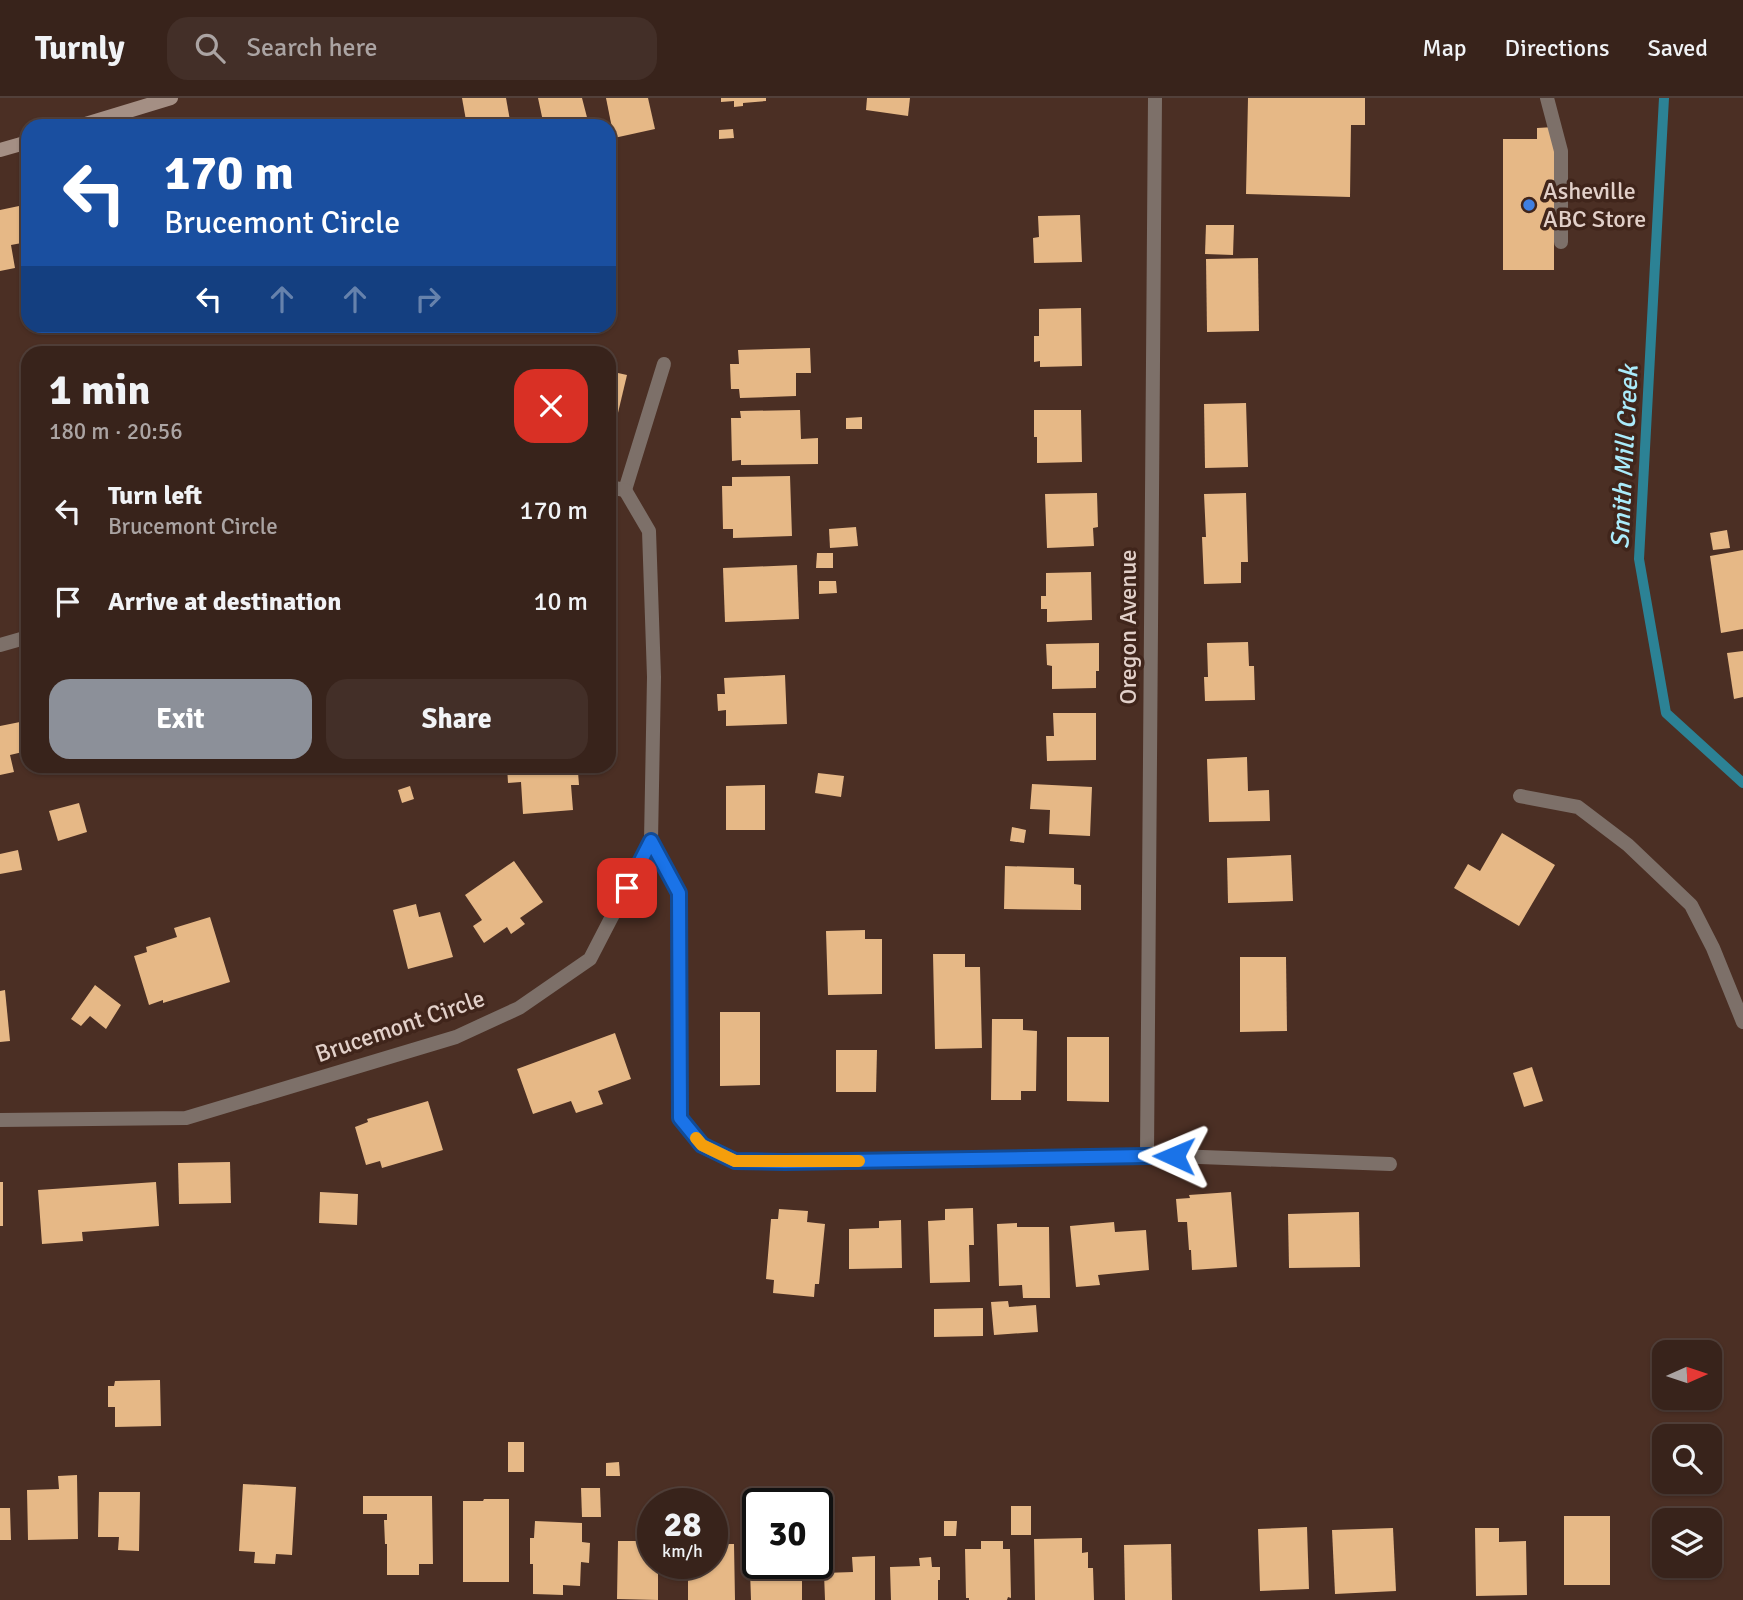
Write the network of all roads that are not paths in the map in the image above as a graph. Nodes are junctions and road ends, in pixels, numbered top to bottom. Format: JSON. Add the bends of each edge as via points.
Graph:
{"nodes":[{"id":1,"x":170,"y":98,"type":"edge"},
{"id":2,"x":1155,"y":98,"type":"edge"},
{"id":3,"x":1547,"y":98,"type":"edge"},
{"id":4,"x":102,"y":119,"type":"edge"},
{"id":5,"x":21,"y":144,"type":"edge"},
{"id":6,"x":0,"y":150,"type":"edge"},
{"id":7,"x":1561,"y":242,"type":"dead end"},
{"id":8,"x":664,"y":364,"type":"dead end"},
{"id":9,"x":616,"y":488,"type":"edge"},
{"id":10,"x":625,"y":490,"type":"junction"},
{"id":11,"x":21,"y":639,"type":"edge"},
{"id":12,"x":0,"y":645,"type":"edge"},
{"id":13,"x":1520,"y":796,"type":"dead end"},
{"id":14,"x":651,"y":841,"type":"junction"},
{"id":15,"x":1743,"y":1022,"type":"edge"},
{"id":16,"x":0,"y":1121,"type":"edge"},
{"id":17,"x":1147,"y":1156,"type":"junction"},
{"id":18,"x":1390,"y":1164,"type":"dead end"}],
"edges":[{"from":1,"to":4,"type":"street"},
{"from":2,"to":17,"type":"street","name":"Oregon Avenue"},
{"from":3,"to":7,"type":"street","via":[[1561,151]]},
{"from":5,"to":6,"type":"street"},
{"from":8,"to":10,"type":"street"},
{"from":9,"to":10,"type":"street"},
{"from":10,"to":14,"type":"street","name":"Brucemont Circle","via":[[649,531],[654,677]]},
{"from":11,"to":12,"type":"street"},
{"from":13,"to":15,"type":"street","via":[[1578,807],[1628,845],[1691,905]]},
{"from":14,"to":16,"type":"street","name":"Brucemont Circle","via":[[590,959],[519,1008],[456,1037],[186,1118]]},
{"from":14,"to":17,"type":"street","via":[[679,893],[680,1118],[702,1145],[735,1161]]},
{"from":17,"to":18,"type":"street"}]}
